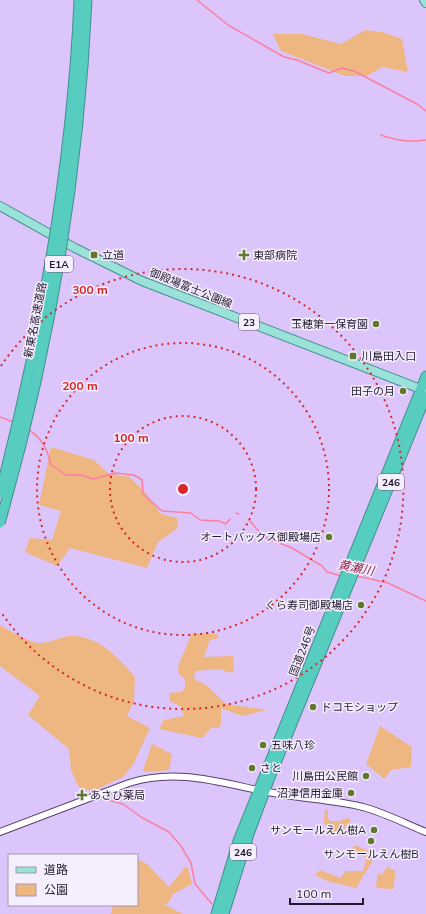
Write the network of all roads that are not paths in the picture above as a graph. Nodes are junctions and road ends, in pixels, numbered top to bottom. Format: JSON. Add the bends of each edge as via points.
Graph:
{"nodes":[{"id":1,"x":79,"y":0,"type":"edge"},
{"id":2,"x":87,"y":0,"type":"edge"},
{"id":3,"x":424,"y":0,"type":"edge"},
{"id":4,"x":426,"y":4,"type":"edge"},
{"id":5,"x":0,"y":206,"type":"edge"},
{"id":6,"x":426,"y":376,"type":"edge"},
{"id":7,"x":424,"y":392,"type":"edge"},
{"id":8,"x":0,"y":493,"type":"edge"},
{"id":9,"x":0,"y":523,"type":"edge"},
{"id":10,"x":262,"y":791,"type":"junction"},
{"id":11,"x":0,"y":832,"type":"edge"},
{"id":12,"x":426,"y":832,"type":"edge"},
{"id":13,"x":216,"y":914,"type":"edge"},
{"id":14,"x":224,"y":914,"type":"edge"}],
"edges":[{"from":1,"to":8,"type":"highway","name":"新東名高速道路","number":"E1A","bridge":true,"via":[[66,164],[53,255],[30,369]]},
{"from":2,"to":9,"type":"highway","name":"新東名高速道路","number":"E1A","bridge":true,"via":[[78,118],[60,256],[38,370]]},
{"from":3,"to":4,"type":"main road"},
{"from":5,"to":7,"type":"main road","name":"御殿場富士公園線","number":"23","via":[[75,248],[142,281]]},
{"from":6,"to":7,"type":"highway","name":"国道246号","number":"246"},
{"from":7,"to":10,"type":"highway","name":"国道246号","number":"246"},
{"from":10,"to":11,"type":"street","via":[[174,775],[154,776]]},
{"from":10,"to":12,"type":"street","via":[[364,807]]},
{"from":10,"to":13,"type":"highway","name":"国道246号","number":"246","via":[[233,855]]},
{"from":10,"to":14,"type":"highway","name":"国道246号","number":"246"}]}
